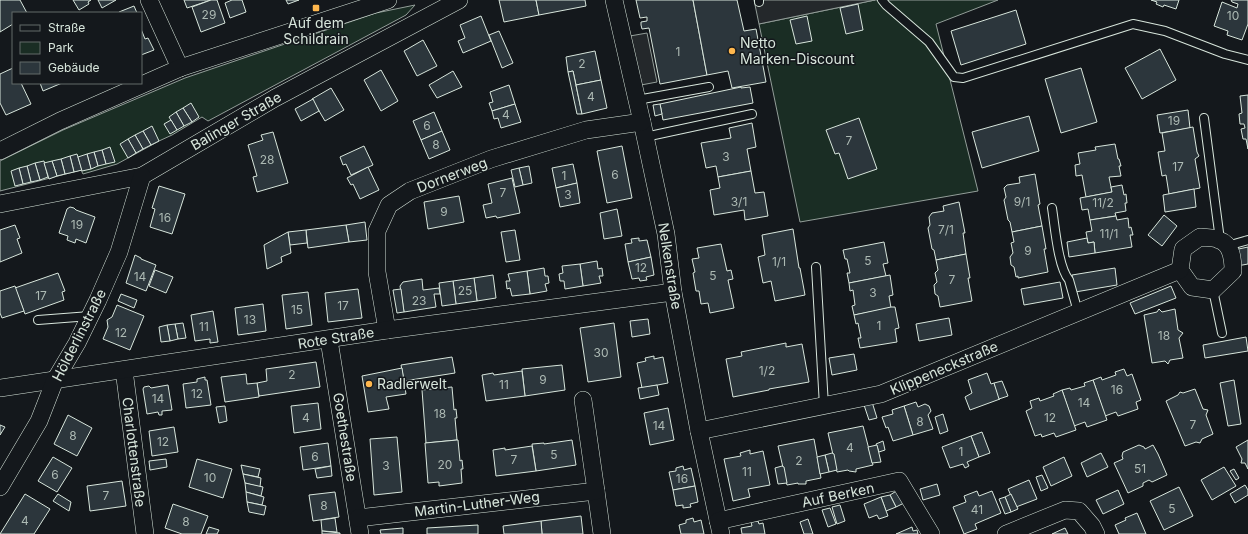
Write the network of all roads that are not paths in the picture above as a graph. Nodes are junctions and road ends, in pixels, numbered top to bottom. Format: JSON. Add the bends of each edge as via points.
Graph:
{"nodes":[{"id":1,"x":149,"y":0,"type":"edge"},
{"id":2,"x":459,"y":0,"type":"edge"},
{"id":3,"x":614,"y":0,"type":"edge"},
{"id":4,"x":882,"y":0,"type":"edge"},
{"id":5,"x":382,"y":1,"type":"edge"},
{"id":6,"x":1248,"y":60,"type":"edge"},
{"id":7,"x":180,"y":68,"type":"junction"},
{"id":8,"x":709,"y":87,"type":"dead end"},
{"id":9,"x":637,"y":100,"type":"junction"},
{"id":10,"x":752,"y":114,"type":"dead end"},
{"id":11,"x":1204,"y":118,"type":"dead end"},
{"id":12,"x":644,"y":130,"type":"junction"},
{"id":13,"x":0,"y":151,"type":"edge"},
{"id":14,"x":142,"y":176,"type":"junction"},
{"id":15,"x":0,"y":204,"type":"edge"},
{"id":16,"x":1052,"y":208,"type":"dead end"},
{"id":17,"x":1248,"y":240,"type":"edge"},
{"id":18,"x":1224,"y":243,"type":"junction"},
{"id":19,"x":816,"y":267,"type":"dead end"},
{"id":20,"x":1180,"y":270,"type":"junction"},
{"id":21,"x":1213,"y":290,"type":"junction"},
{"id":22,"x":673,"y":292,"type":"junction"},
{"id":23,"x":1078,"y":312,"type":"junction"},
{"id":24,"x":90,"y":316,"type":"junction"},
{"id":25,"x":38,"y":320,"type":"dead end"},
{"id":26,"x":388,"y":330,"type":"junction"},
{"id":27,"x":1222,"y":333,"type":"dead end"},
{"id":28,"x":330,"y":340,"type":"junction"},
{"id":29,"x":124,"y":370,"type":"junction"},
{"id":30,"x":55,"y":380,"type":"junction"},
{"id":31,"x":0,"y":388,"type":"edge"},
{"id":32,"x":583,"y":400,"type":"dead end"},
{"id":33,"x":824,"y":406,"type":"junction"},
{"id":34,"x":699,"y":431,"type":"junction"},
{"id":35,"x":0,"y":487,"type":"edge"},
{"id":36,"x":596,"y":491,"type":"junction"},
{"id":37,"x":359,"y":526,"type":"edge"},
{"id":38,"x":719,"y":528,"type":"edge"},
{"id":39,"x":1094,"y":530,"type":"edge"},
{"id":40,"x":146,"y":534,"type":"edge"},
{"id":41,"x":602,"y":534,"type":"edge"},
{"id":42,"x":931,"y":534,"type":"edge"},
{"id":43,"x":1006,"y":534,"type":"edge"}],
"edges":[{"from":1,"to":7,"type":"street"},
{"from":2,"to":14,"type":"street","name":"Balinger Straße","via":[[275,98]]},
{"from":3,"to":9,"type":"street","name":"Nelkenstraße"},
{"from":4,"to":6,"type":"lane","via":[[929,42],[954,77],[963,78],[1133,24],[1166,31],[1225,54]]},
{"from":5,"to":7,"type":"street"},
{"from":7,"to":13,"type":"street","via":[[60,121]]},
{"from":8,"to":9,"type":"lane"},
{"from":9,"to":12,"type":"street","name":"Nelkenstraße"},
{"from":10,"to":12,"type":"lane"},
{"from":11,"to":18,"type":"lane"},
{"from":12,"to":22,"type":"street","name":"Nelkenstraße","via":[[666,234]]},
{"from":12,"to":26,"type":"street","name":"Dornerweg","via":[[586,130],[491,160],[410,191],[389,205],[377,232],[377,272]]},
{"from":14,"to":15,"type":"street","name":"Balinger Straße"},
{"from":14,"to":24,"type":"street","name":"Hölderlinstraße","via":[[119,252]]},
{"from":16,"to":23,"type":"lane","via":[[1062,267],[1069,280]]},
{"from":17,"to":18,"type":"lane"},
{"from":18,"to":20,"type":"street","via":[[1200,237],[1183,249]]},
{"from":18,"to":21,"type":"street","via":[[1233,257],[1233,271]]},
{"from":19,"to":33,"type":"lane"},
{"from":20,"to":21,"type":"street","via":[[1192,287]]},
{"from":20,"to":23,"type":"street","name":"Klippeneckstraße"},
{"from":21,"to":27,"type":"lane"},
{"from":22,"to":26,"type":"street","name":"Rote Straße"},
{"from":22,"to":34,"type":"street","name":"Nelkenstraße"},
{"from":23,"to":33,"type":"street","name":"Klippeneckstraße","via":[[881,394]]},
{"from":24,"to":25,"type":"lane"},
{"from":24,"to":30,"type":"street","name":"Hölderlinstraße","via":[[78,343]]},
{"from":26,"to":28,"type":"street","name":"Rote Straße"},
{"from":28,"to":29,"type":"street","name":"Rote Straße"},
{"from":28,"to":37,"type":"street","name":"Goethestraße"},
{"from":29,"to":30,"type":"street","name":"Rote Straße"},
{"from":29,"to":40,"type":"street","name":"Charlottenstraße"},
{"from":30,"to":31,"type":"street","name":"Rote Straße"},
{"from":30,"to":35,"type":"street","name":"Hölderlinstraße","via":[[39,421]]},
{"from":32,"to":36,"type":"street"},
{"from":33,"to":34,"type":"street","name":"Klippeneckstraße"},
{"from":34,"to":38,"type":"street","name":"Nelkenstraße"},
{"from":36,"to":37,"type":"street","name":"Martin-Luther-Weg"},
{"from":36,"to":41,"type":"street"},
{"from":38,"to":42,"type":"street","name":"Auf Berken","via":[[899,481]]},
{"from":39,"to":43,"type":"street","via":[[1079,511],[1065,510]]}]}
